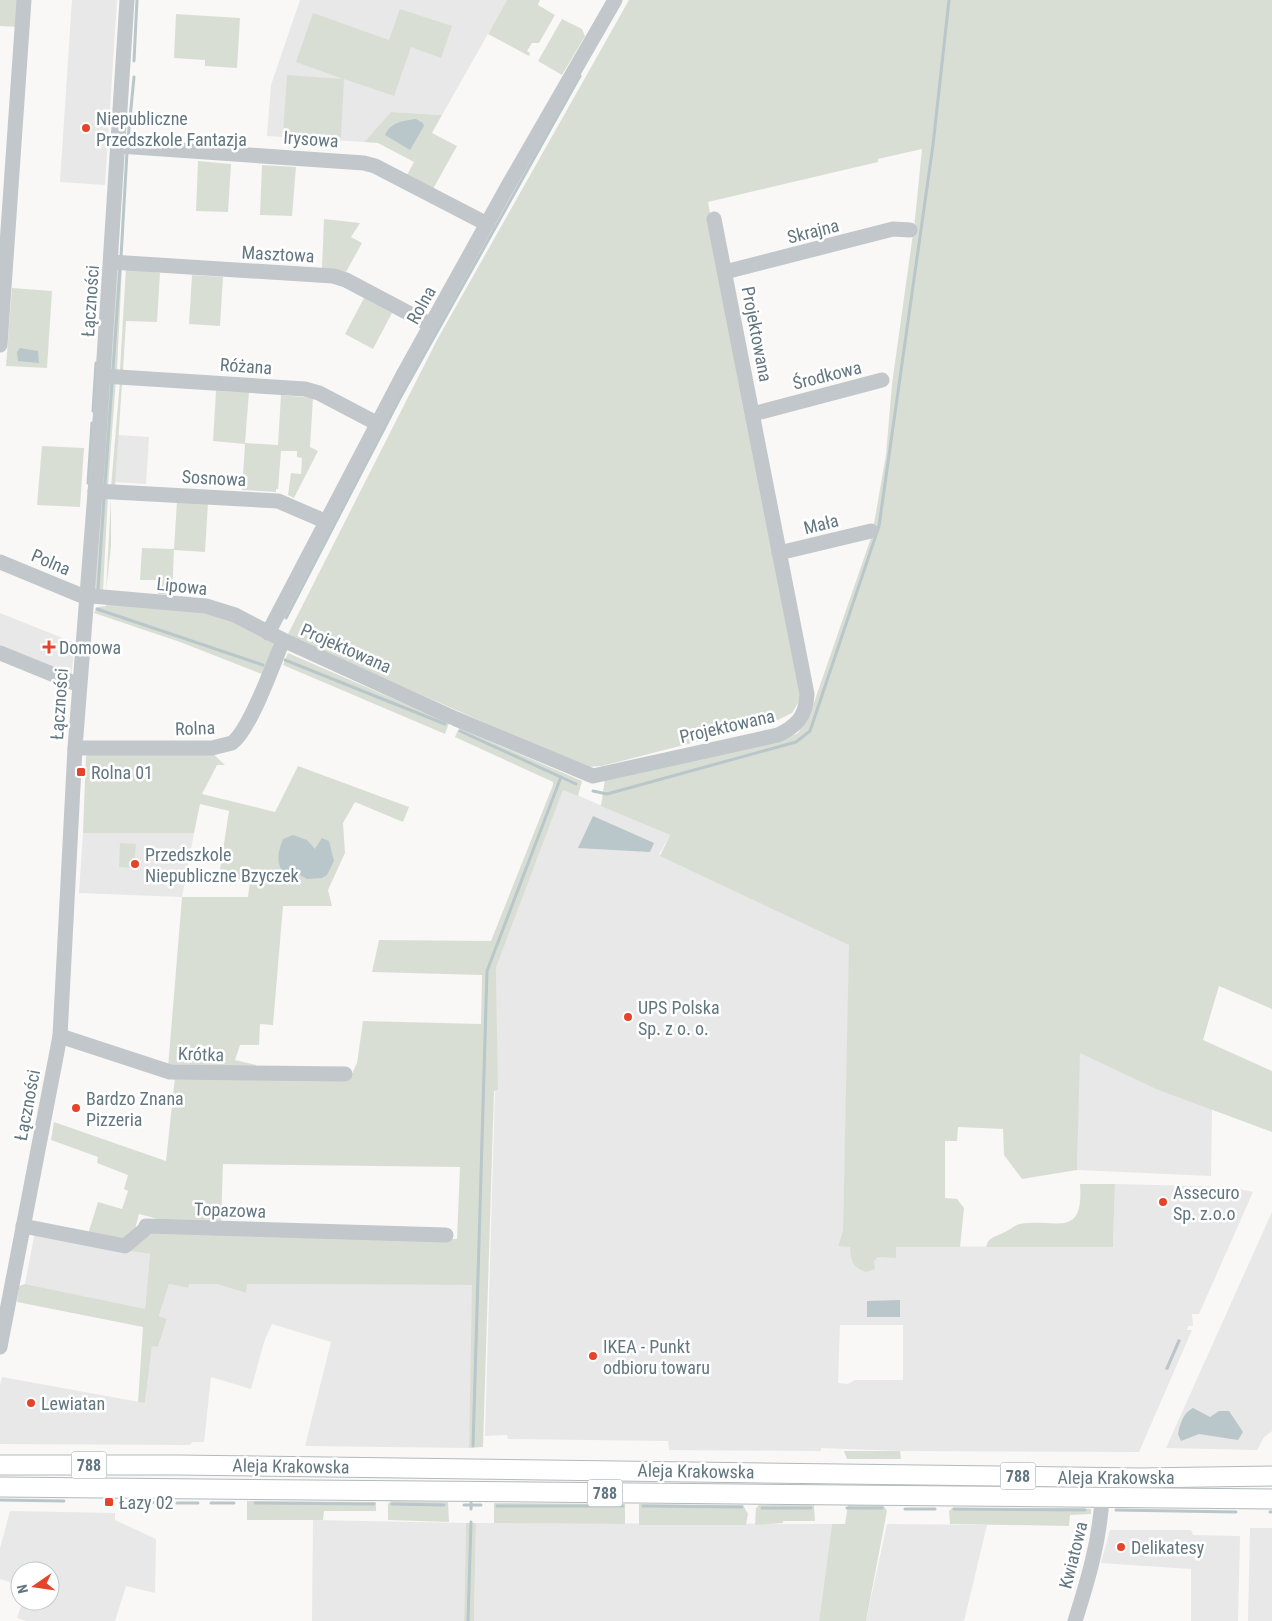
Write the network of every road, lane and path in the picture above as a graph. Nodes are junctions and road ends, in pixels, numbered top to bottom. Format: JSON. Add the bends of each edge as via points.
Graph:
{"nodes":[{"id":1,"x":24,"y":0,"type":"edge"},
{"id":2,"x":127,"y":0,"type":"edge"},
{"id":3,"x":615,"y":0,"type":"edge"},
{"id":4,"x":119,"y":146,"type":"junction"},
{"id":5,"x":714,"y":219,"type":"dead end"},
{"id":6,"x":487,"y":224,"type":"junction"},
{"id":7,"x":910,"y":230,"type":"dead end"},
{"id":8,"x":111,"y":262,"type":"junction"},
{"id":9,"x":725,"y":272,"type":"junction"},
{"id":10,"x":431,"y":325,"type":"junction"},
{"id":11,"x":0,"y":345,"type":"edge"},
{"id":12,"x":103,"y":376,"type":"junction"},
{"id":13,"x":882,"y":380,"type":"dead end"},
{"id":14,"x":753,"y":414,"type":"junction"},
{"id":15,"x":378,"y":424,"type":"junction"},
{"id":16,"x":95,"y":490,"type":"junction"},
{"id":17,"x":327,"y":522,"type":"junction"},
{"id":18,"x":871,"y":531,"type":"dead end"},
{"id":19,"x":780,"y":553,"type":"junction"},
{"id":20,"x":0,"y":562,"type":"edge"},
{"id":21,"x":87,"y":597,"type":"junction"},
{"id":22,"x":268,"y":633,"type":"junction"},
{"id":23,"x":283,"y":640,"type":"junction"},
{"id":24,"x":0,"y":653,"type":"edge"},
{"id":25,"x":79,"y":685,"type":"junction"},
{"id":26,"x":75,"y":748,"type":"junction"},
{"id":27,"x":60,"y":1036,"type":"junction"},
{"id":28,"x":346,"y":1074,"type":"dead end"},
{"id":29,"x":23,"y":1226,"type":"junction"},
{"id":30,"x":446,"y":1235,"type":"dead end"},
{"id":31,"x":0,"y":1347,"type":"edge"},
{"id":32,"x":0,"y":1465,"type":"edge"},
{"id":33,"x":1272,"y":1476,"type":"edge"},
{"id":34,"x":0,"y":1487,"type":"edge"},
{"id":35,"x":1102,"y":1497,"type":"junction"},
{"id":36,"x":1272,"y":1499,"type":"edge"},
{"id":37,"x":1075,"y":1621,"type":"edge"}],
"edges":[{"from":1,"to":11,"type":"street"},
{"from":2,"to":4,"type":"street","name":"Łączności"},
{"from":3,"to":6,"type":"street","name":"Rolna"},
{"from":4,"to":6,"type":"street","name":"Irysowa","via":[[364,163]]},
{"from":4,"to":8,"type":"street","name":"Łączności"},
{"from":5,"to":9,"type":"street","name":"Projektowana"},
{"from":6,"to":10,"type":"street","name":"Rolna"},
{"from":7,"to":9,"type":"street","name":"Skrajna","via":[[893,229]]},
{"from":8,"to":10,"type":"street","name":"Masztowa","via":[[336,276]]},
{"from":8,"to":12,"type":"street","name":"Łączności"},
{"from":9,"to":14,"type":"street","name":"Projektowana"},
{"from":10,"to":15,"type":"street","name":"Rolna"},
{"from":12,"to":15,"type":"street","name":"Różana","via":[[305,389],[319,392]]},
{"from":12,"to":16,"type":"street","name":"Łączności"},
{"from":13,"to":14,"type":"street","name":"Środkowa"},
{"from":14,"to":19,"type":"street","name":"Projektowana"},
{"from":15,"to":17,"type":"street","name":"Rolna"},
{"from":16,"to":17,"type":"street","name":"Sosnowa","via":[[278,501]]},
{"from":16,"to":21,"type":"street","name":"Łączności"},
{"from":17,"to":22,"type":"street","name":"Rolna"},
{"from":18,"to":19,"type":"street","name":"Mała"},
{"from":19,"to":23,"type":"street","name":"Projektowana","via":[[807,694],[806,706],[797,723],[778,734],[593,776]]},
{"from":20,"to":21,"type":"street","name":"Polna"},
{"from":21,"to":22,"type":"street","name":"Lipowa","via":[[206,606],[226,611]]},
{"from":21,"to":25,"type":"street","name":"Łączności"},
{"from":22,"to":23,"type":"street","name":"Projektowana"},
{"from":23,"to":26,"type":"street","name":"Rolna","via":[[272,672],[232,743],[212,748]]},
{"from":24,"to":25,"type":"street"},
{"from":25,"to":26,"type":"street","name":"Łączności"},
{"from":26,"to":27,"type":"street","name":"Łączności"},
{"from":27,"to":28,"type":"street","name":"Krótka","via":[[170,1072]]},
{"from":27,"to":29,"type":"street","name":"Łączności"},
{"from":29,"to":30,"type":"street","name":"Topazowa","via":[[125,1246],[146,1226]]},
{"from":29,"to":31,"type":"street","name":"Łączności"},
{"from":32,"to":33,"type":"main road","name":"Aleja Krakowska","number":"788","via":[[1140,1478]]},
{"from":34,"to":35,"type":"main road","name":"Aleja Krakowska","number":"788"},
{"from":35,"to":36,"type":"main road","name":"Aleja Krakowska","number":"788"},
{"from":35,"to":37,"type":"street","name":"Kwiatowa","via":[[1094,1555]]}]}
